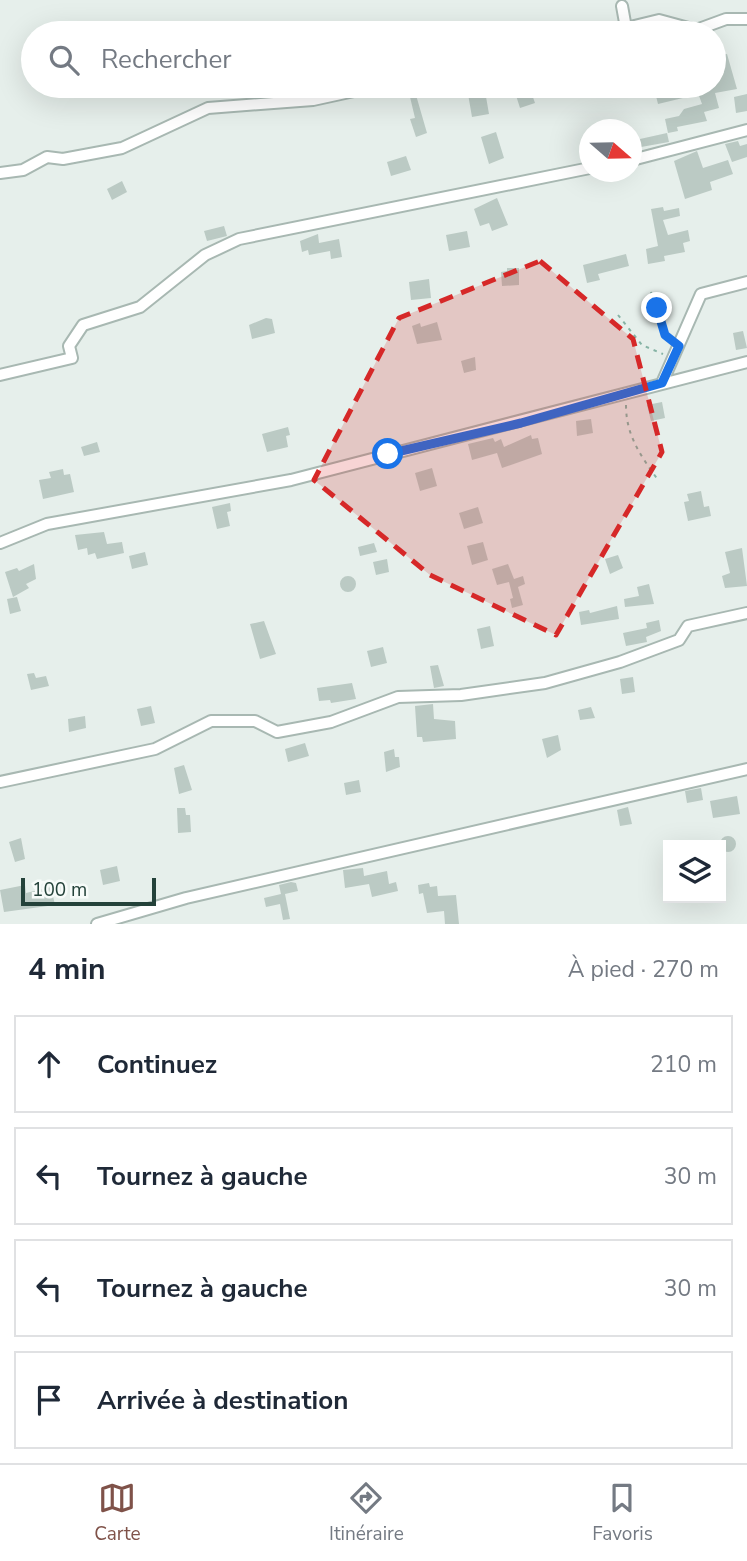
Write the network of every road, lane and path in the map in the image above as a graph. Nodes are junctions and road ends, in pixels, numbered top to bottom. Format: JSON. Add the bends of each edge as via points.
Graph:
{"nodes":[{"id":1,"x":622,"y":6,"type":"dead end"},
{"id":2,"x":747,"y":19,"type":"edge"},
{"id":3,"x":625,"y":21,"type":"edge"},
{"id":4,"x":721,"y":21,"type":"edge"},
{"id":5,"x":322,"y":98,"type":"edge"},
{"id":6,"x":747,"y":130,"type":"edge"},
{"id":7,"x":642,"y":157,"type":"edge"},
{"id":8,"x":579,"y":171,"type":"edge"},
{"id":9,"x":0,"y":173,"type":"edge"},
{"id":10,"x":747,"y":282,"type":"edge"},
{"id":11,"x":651,"y":292,"type":"dead end"},
{"id":12,"x":618,"y":314,"type":"dead end"},
{"id":13,"x":676,"y":351,"type":"junction"},
{"id":14,"x":747,"y":362,"type":"edge"},
{"id":15,"x":0,"y":375,"type":"edge"},
{"id":16,"x":662,"y":383,"type":"junction"},
{"id":17,"x":626,"y":394,"type":"junction"},
{"id":18,"x":658,"y":480,"type":"dead end"},
{"id":19,"x":0,"y":543,"type":"edge"},
{"id":20,"x":747,"y":613,"type":"edge"},
{"id":21,"x":747,"y":769,"type":"edge"},
{"id":22,"x":0,"y":782,"type":"edge"},
{"id":23,"x":97,"y":924,"type":"edge"}],
"edges":[{"from":1,"to":3,"type":"street"},
{"from":2,"to":4,"type":"street"},
{"from":5,"to":9,"type":"street","via":[[208,108],[122,148],[63,159],[47,157],[23,170]]},
{"from":6,"to":7,"type":"street"},
{"from":8,"to":15,"type":"street","via":[[239,239],[205,255],[140,307],[83,325],[69,346],[72,358]]},
{"from":10,"to":13,"type":"street","via":[[701,294]]},
{"from":11,"to":13,"type":"path","via":[[665,335]]},
{"from":12,"to":13,"type":"path","via":[[642,345]]},
{"from":13,"to":16,"type":"street"},
{"from":14,"to":16,"type":"street"},
{"from":16,"to":17,"type":"street"},
{"from":17,"to":18,"type":"path","via":[[626,424],[635,447]]},
{"from":17,"to":19,"type":"street","via":[[291,480],[47,524]]},
{"from":20,"to":22,"type":"street","via":[[688,626],[679,640],[545,684],[461,695],[398,697],[331,722],[276,732],[255,722],[211,721],[155,748]]},
{"from":21,"to":23,"type":"street","via":[[186,898]]}]}
